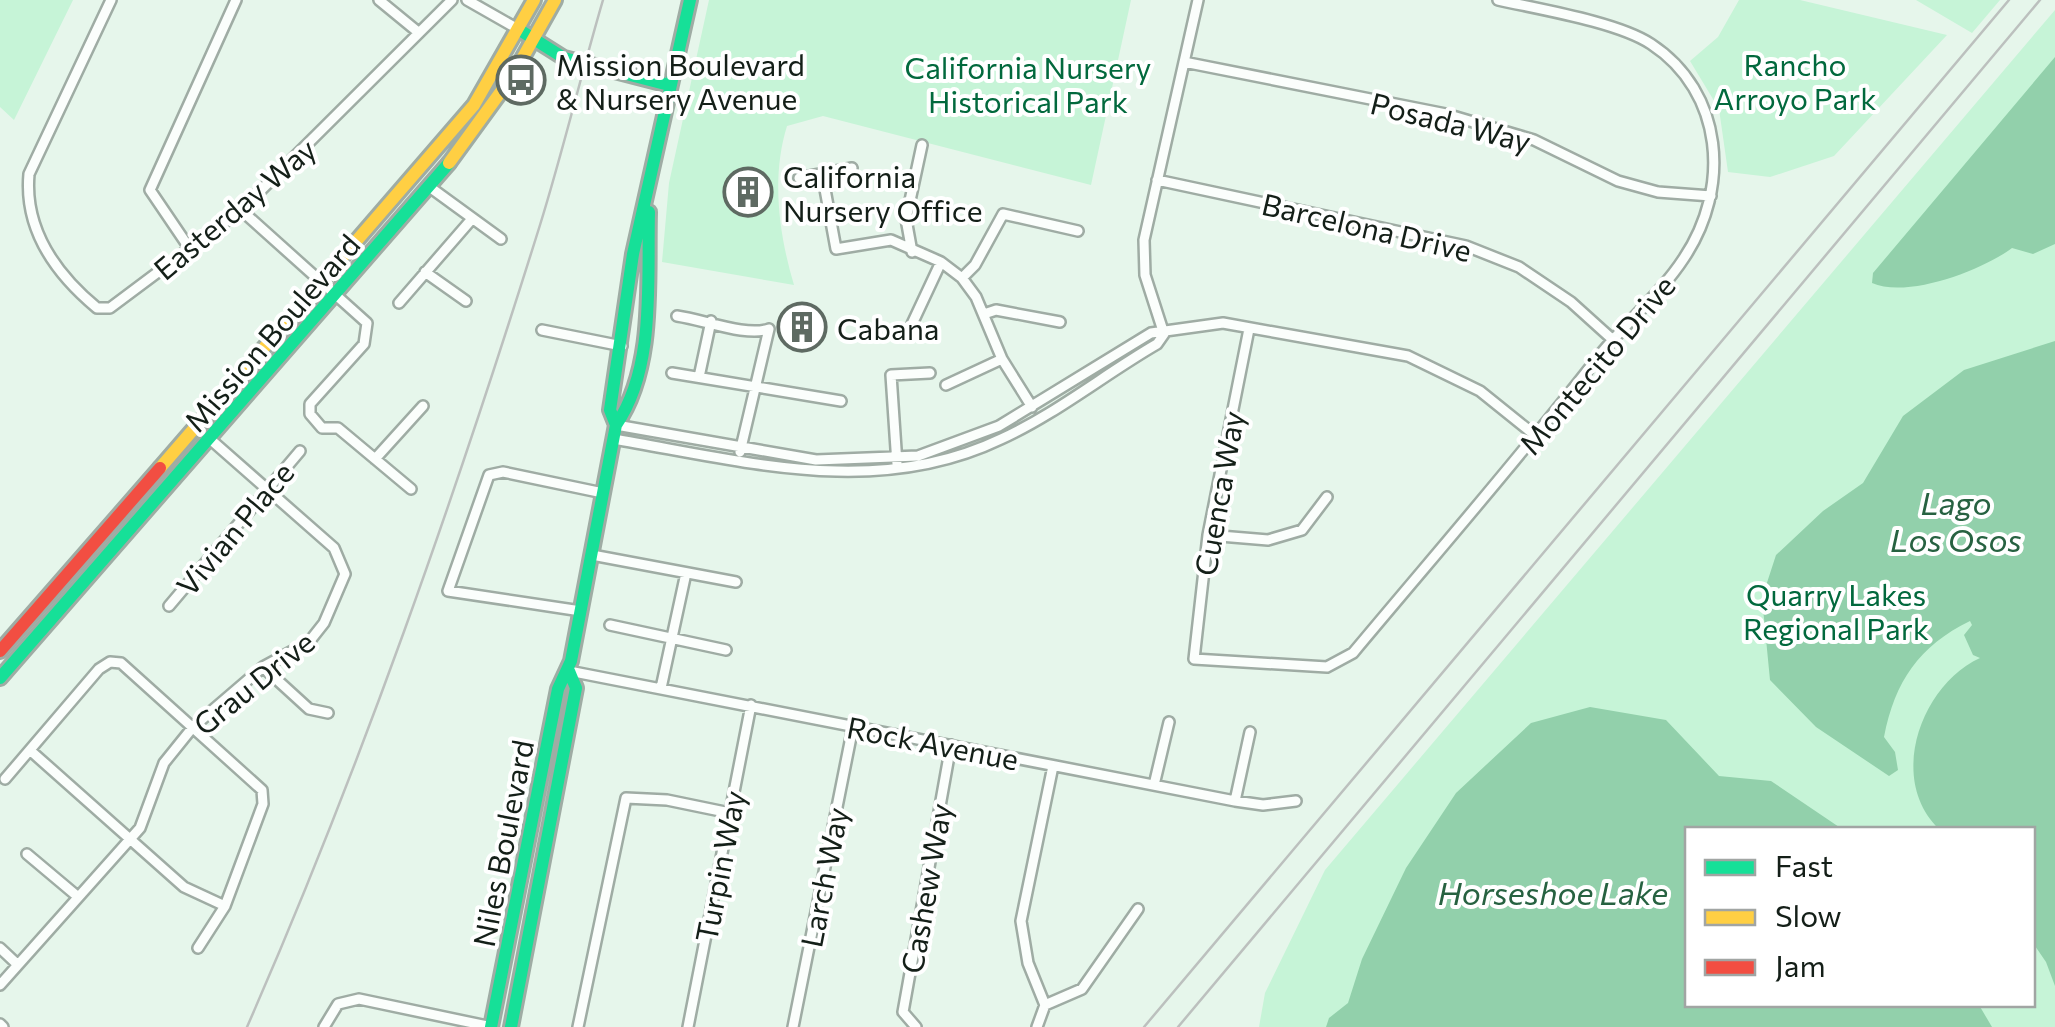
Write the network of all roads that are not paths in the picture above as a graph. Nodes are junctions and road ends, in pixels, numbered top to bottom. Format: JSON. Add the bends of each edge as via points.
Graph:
{"nodes":[{"id":1,"x":110,"y":0,"type":"edge"},
{"id":2,"x":236,"y":0,"type":"edge"},
{"id":3,"x":379,"y":0,"type":"edge"},
{"id":4,"x":452,"y":0,"type":"edge"},
{"id":5,"x":467,"y":0,"type":"edge"},
{"id":6,"x":534,"y":0,"type":"edge"},
{"id":7,"x":555,"y":0,"type":"edge"},
{"id":8,"x":690,"y":0,"type":"edge"},
{"id":9,"x":1198,"y":0,"type":"edge"},
{"id":10,"x":1498,"y":0,"type":"edge"},
{"id":11,"x":518,"y":30,"type":"junction"},
{"id":12,"x":418,"y":32,"type":"junction"},
{"id":13,"x":534,"y":40,"type":"junction"},
{"id":14,"x":1184,"y":62,"type":"junction"},
{"id":15,"x":669,"y":85,"type":"junction"},
{"id":16,"x":922,"y":145,"type":"dead end"},
{"id":17,"x":852,"y":168,"type":"dead end"},
{"id":18,"x":822,"y":173,"type":"junction"},
{"id":19,"x":799,"y":178,"type":"dead end"},
{"id":20,"x":1157,"y":180,"type":"junction"},
{"id":21,"x":651,"y":185,"type":"junction"},
{"id":22,"x":431,"y":188,"type":"junction"},
{"id":23,"x":1711,"y":196,"type":"junction"},
{"id":24,"x":241,"y":210,"type":"junction"},
{"id":25,"x":471,"y":220,"type":"junction"},
{"id":26,"x":1078,"y":231,"type":"dead end"},
{"id":27,"x":501,"y":239,"type":"dead end"},
{"id":28,"x":190,"y":249,"type":"junction"},
{"id":29,"x":912,"y":252,"type":"junction"},
{"id":30,"x":941,"y":262,"type":"junction"},
{"id":31,"x":425,"y":272,"type":"junction"},
{"id":32,"x":962,"y":278,"type":"junction"},
{"id":33,"x":324,"y":282,"type":"junction"},
{"id":34,"x":338,"y":294,"type":"junction"},
{"id":35,"x":466,"y":301,"type":"dead end"},
{"id":36,"x":399,"y":303,"type":"dead end"},
{"id":37,"x":984,"y":314,"type":"junction"},
{"id":38,"x":677,"y":316,"type":"dead end"},
{"id":39,"x":711,"y":321,"type":"junction"},
{"id":40,"x":1060,"y":322,"type":"dead end"},
{"id":41,"x":912,"y":324,"type":"dead end"},
{"id":42,"x":1249,"y":328,"type":"junction"},
{"id":43,"x":542,"y":330,"type":"dead end"},
{"id":44,"x":1164,"y":334,"type":"junction"},
{"id":45,"x":1612,"y":338,"type":"junction"},
{"id":46,"x":622,"y":346,"type":"junction"},
{"id":47,"x":1002,"y":359,"type":"junction"},
{"id":48,"x":672,"y":373,"type":"dead end"},
{"id":49,"x":930,"y":373,"type":"dead end"},
{"id":50,"x":698,"y":377,"type":"junction"},
{"id":51,"x":946,"y":385,"type":"dead end"},
{"id":52,"x":752,"y":386,"type":"junction"},
{"id":53,"x":842,"y":401,"type":"dead end"},
{"id":54,"x":423,"y":406,"type":"dead end"},
{"id":55,"x":1032,"y":407,"type":"junction"},
{"id":56,"x":615,"y":432,"type":"junction"},
{"id":57,"x":1536,"y":436,"type":"junction"},
{"id":58,"x":210,"y":439,"type":"junction"},
{"id":59,"x":740,"y":447,"type":"junction"},
{"id":60,"x":300,"y":451,"type":"dead end"},
{"id":61,"x":376,"y":459,"type":"junction"},
{"id":62,"x":738,"y":460,"type":"junction"},
{"id":63,"x":897,"y":460,"type":"junction"},
{"id":64,"x":898,"y":472,"type":"junction"},
{"id":65,"x":411,"y":489,"type":"dead end"},
{"id":66,"x":266,"y":490,"type":"junction"},
{"id":67,"x":603,"y":492,"type":"junction"},
{"id":68,"x":1327,"y":497,"type":"dead end"},
{"id":69,"x":1208,"y":535,"type":"junction"},
{"id":70,"x":592,"y":555,"type":"junction"},
{"id":71,"x":686,"y":572,"type":"junction"},
{"id":72,"x":736,"y":582,"type":"dead end"},
{"id":73,"x":169,"y":606,"type":"dead end"},
{"id":74,"x":581,"y":610,"type":"junction"},
{"id":75,"x":610,"y":625,"type":"dead end"},
{"id":76,"x":672,"y":638,"type":"junction"},
{"id":77,"x":726,"y":650,"type":"dead end"},
{"id":78,"x":0,"y":651,"type":"edge"},
{"id":79,"x":1194,"y":658,"type":"joint"},
{"id":80,"x":264,"y":667,"type":"junction"},
{"id":81,"x":570,"y":671,"type":"junction"},
{"id":82,"x":0,"y":678,"type":"edge"},
{"id":83,"x":661,"y":688,"type":"junction"},
{"id":84,"x":751,"y":705,"type":"junction"},
{"id":85,"x":328,"y":713,"type":"dead end"},
{"id":86,"x":1169,"y":722,"type":"dead end"},
{"id":87,"x":193,"y":727,"type":"junction"},
{"id":88,"x":853,"y":727,"type":"junction"},
{"id":89,"x":1250,"y":732,"type":"dead end"},
{"id":90,"x":951,"y":745,"type":"junction"},
{"id":91,"x":32,"y":752,"type":"junction"},
{"id":92,"x":1054,"y":766,"type":"junction"},
{"id":93,"x":5,"y":779,"type":"dead end"},
{"id":94,"x":1154,"y":785,"type":"junction"},
{"id":95,"x":1235,"y":801,"type":"junction"},
{"id":96,"x":1296,"y":802,"type":"dead end"},
{"id":97,"x":730,"y":813,"type":"junction"},
{"id":98,"x":129,"y":838,"type":"junction"},
{"id":99,"x":27,"y":854,"type":"dead end"},
{"id":100,"x":77,"y":896,"type":"junction"},
{"id":101,"x":225,"y":906,"type":"junction"},
{"id":102,"x":1138,"y":910,"type":"dead end"},
{"id":103,"x":0,"y":948,"type":"edge"},
{"id":104,"x":198,"y":948,"type":"dead end"},
{"id":105,"x":18,"y":964,"type":"junction"},
{"id":106,"x":0,"y":985,"type":"edge"},
{"id":107,"x":1044,"y":1006,"type":"junction"},
{"id":108,"x":324,"y":1027,"type":"edge"},
{"id":109,"x":492,"y":1027,"type":"edge"},
{"id":110,"x":511,"y":1027,"type":"edge"},
{"id":111,"x":578,"y":1027,"type":"edge"},
{"id":112,"x":688,"y":1027,"type":"edge"},
{"id":113,"x":793,"y":1027,"type":"edge"},
{"id":114,"x":916,"y":1027,"type":"edge"},
{"id":115,"x":1036,"y":1027,"type":"edge"}],
"edges":[{"from":1,"to":28,"type":"street","name":"Easterday Way","via":[[29,174],[26,203],[33,229],[97,308],[110,308]]},
{"from":2,"to":28,"type":"street","via":[[150,190]]},
{"from":3,"to":12,"type":"street"},
{"from":4,"to":12,"type":"street","name":"Easterday Way"},
{"from":5,"to":11,"type":"street"},
{"from":6,"to":11,"type":"main road","name":"Mission Boulevard"},
{"from":7,"to":13,"type":"main road","name":"Mission Boulevard"},
{"from":8,"to":15,"type":"main road","name":"Niles Boulevard"},
{"from":9,"to":14,"type":"street"},
{"from":10,"to":23,"type":"street","name":"Montecito Drive","via":[[1649,42],[1684,72],[1708,113],[1716,156]]},
{"from":11,"to":13,"type":"main road"},
{"from":11,"to":33,"type":"main road","name":"Mission Boulevard","via":[[474,104]]},
{"from":12,"to":24,"type":"street","name":"Easterday Way"},
{"from":13,"to":15,"type":"main road","via":[[564,58]]},
{"from":13,"to":22,"type":"main road","name":"Mission Boulevard"},
{"from":14,"to":20,"type":"street"},
{"from":14,"to":23,"type":"street","name":"Posada Way","via":[[1446,114],[1534,140],[1618,181]]},
{"from":15,"to":21,"type":"main road","name":"Niles Boulevard"},
{"from":16,"to":29,"type":"street","via":[[906,219]]},
{"from":17,"to":18,"type":"street"},
{"from":18,"to":19,"type":"street"},
{"from":18,"to":29,"type":"street","via":[[836,248],[891,240]]},
{"from":20,"to":44,"type":"street","via":[[1144,240],[1145,274]]},
{"from":20,"to":45,"type":"street","name":"Barcelona Drive","via":[[1466,246],[1519,267]]},
{"from":21,"to":46,"type":"main road","name":"Niles Boulevard","via":[[632,254]]},
{"from":21,"to":56,"type":"main road","name":"Niles Boulevard","via":[[645,330],[630,413]]},
{"from":22,"to":25,"type":"street"},
{"from":22,"to":34,"type":"main road","name":"Mission Boulevard"},
{"from":23,"to":45,"type":"street","name":"Montecito Drive","via":[[1684,259]]},
{"from":24,"to":28,"type":"street","name":"Easterday Way"},
{"from":24,"to":33,"type":"street"},
{"from":25,"to":27,"type":"street"},
{"from":25,"to":31,"type":"street"},
{"from":26,"to":32,"type":"street","via":[[1003,214]]},
{"from":29,"to":30,"type":"street"},
{"from":30,"to":32,"type":"street"},
{"from":30,"to":41,"type":"street"},
{"from":31,"to":35,"type":"street"},
{"from":31,"to":36,"type":"street"},
{"from":32,"to":37,"type":"street"},
{"from":33,"to":34,"type":"street"},
{"from":33,"to":78,"type":"main road","name":"Mission Boulevard"},
{"from":34,"to":58,"type":"main road","name":"Mission Boulevard"},
{"from":34,"to":61,"type":"street","via":[[367,323],[364,344],[310,404],[310,414]]},
{"from":37,"to":40,"type":"street","via":[[996,310]]},
{"from":37,"to":47,"type":"street"},
{"from":38,"to":39,"type":"street"},
{"from":39,"to":50,"type":"street"},
{"from":39,"to":52,"type":"street","via":[[753,334],[769,329]]},
{"from":42,"to":44,"type":"street","via":[[1204,323]]},
{"from":42,"to":57,"type":"street","via":[[1408,356],[1480,391]]},
{"from":42,"to":69,"type":"street","name":"Cuenca Way"},
{"from":43,"to":46,"type":"street"},
{"from":44,"to":55,"type":"street","via":[[1150,333]]},
{"from":44,"to":64,"type":"street","via":[[1005,438]]},
{"from":45,"to":57,"type":"street","name":"Montecito Drive"},
{"from":46,"to":56,"type":"main road","name":"Niles Boulevard","via":[[610,410]]},
{"from":47,"to":51,"type":"street"},
{"from":47,"to":55,"type":"street"},
{"from":48,"to":50,"type":"street"},
{"from":49,"to":63,"type":"street","via":[[892,375]]},
{"from":50,"to":52,"type":"street"},
{"from":52,"to":53,"type":"street"},
{"from":52,"to":59,"type":"street"},
{"from":54,"to":61,"type":"street"},
{"from":55,"to":63,"type":"street","via":[[962,442]]},
{"from":56,"to":59,"type":"street"},
{"from":56,"to":62,"type":"street"},
{"from":56,"to":67,"type":"main road","name":"Niles Boulevard"},
{"from":57,"to":79,"type":"street","name":"Montecito Drive","via":[[1353,653],[1327,667]]},
{"from":58,"to":66,"type":"street","name":"Grau Drive"},
{"from":58,"to":82,"type":"main road","name":"Mission Boulevard"},
{"from":59,"to":62,"type":"street"},
{"from":59,"to":63,"type":"street","via":[[826,462]]},
{"from":60,"to":66,"type":"street","name":"Vivian Place"},
{"from":61,"to":65,"type":"street"},
{"from":62,"to":64,"type":"street","via":[[814,472]]},
{"from":63,"to":64,"type":"street"},
{"from":66,"to":73,"type":"street","name":"Vivian Place"},
{"from":66,"to":80,"type":"street","name":"Grau Drive","via":[[334,548],[345,574],[309,642]]},
{"from":67,"to":70,"type":"main road","name":"Niles Boulevard"},
{"from":67,"to":74,"type":"street","via":[[490,475],[448,590]]},
{"from":68,"to":69,"type":"street","via":[[1302,530],[1268,540]]},
{"from":69,"to":79,"type":"street","name":"Cuenca Way"},
{"from":70,"to":71,"type":"street"},
{"from":70,"to":74,"type":"main road","name":"Niles Boulevard"},
{"from":71,"to":72,"type":"street"},
{"from":71,"to":76,"type":"street"},
{"from":74,"to":81,"type":"main road","name":"Niles Boulevard"},
{"from":75,"to":76,"type":"street"},
{"from":76,"to":77,"type":"street"},
{"from":76,"to":83,"type":"street"},
{"from":80,"to":85,"type":"street","via":[[310,708]]},
{"from":80,"to":87,"type":"street","name":"Grau Drive"},
{"from":81,"to":83,"type":"street","name":"Rock Avenue"},
{"from":81,"to":109,"type":"main road","name":"Niles Boulevard","via":[[558,688]]},
{"from":81,"to":110,"type":"main road","name":"Niles Boulevard","via":[[576,688]]},
{"from":83,"to":84,"type":"street","name":"Rock Avenue"},
{"from":84,"to":88,"type":"street","name":"Rock Avenue"},
{"from":84,"to":97,"type":"street","name":"Turpin Way"},
{"from":86,"to":94,"type":"street"},
{"from":87,"to":91,"type":"street","via":[[120,663],[110,662]]},
{"from":87,"to":98,"type":"street","name":"Grau Drive","via":[[164,763],[140,828]]},
{"from":87,"to":101,"type":"street","via":[[262,790],[263,804]]},
{"from":88,"to":90,"type":"street","name":"Rock Avenue"},
{"from":88,"to":113,"type":"street","name":"Larch Way"},
{"from":89,"to":95,"type":"street"},
{"from":90,"to":92,"type":"street","name":"Rock Avenue"},
{"from":90,"to":114,"type":"street","name":"Cashew Way","via":[[903,1012]]},
{"from":91,"to":93,"type":"street"},
{"from":91,"to":98,"type":"street"},
{"from":92,"to":94,"type":"street","name":"Rock Avenue"},
{"from":92,"to":107,"type":"street","via":[[1021,921]]},
{"from":94,"to":95,"type":"street","name":"Rock Avenue"},
{"from":95,"to":96,"type":"street","name":"Rock Avenue"},
{"from":97,"to":111,"type":"street","via":[[626,798]]},
{"from":97,"to":112,"type":"street","name":"Turpin Way"},
{"from":98,"to":100,"type":"street","name":"Grau Drive"},
{"from":98,"to":101,"type":"street","via":[[184,886]]},
{"from":99,"to":100,"type":"street"},
{"from":100,"to":105,"type":"street","name":"Grau Drive"},
{"from":101,"to":104,"type":"street"},
{"from":102,"to":107,"type":"street","via":[[1082,989]]},
{"from":103,"to":105,"type":"street"},
{"from":105,"to":106,"type":"street","name":"Grau Drive"},
{"from":107,"to":115,"type":"street"},
{"from":108,"to":109,"type":"street","via":[[338,1004],[359,999]]}]}
